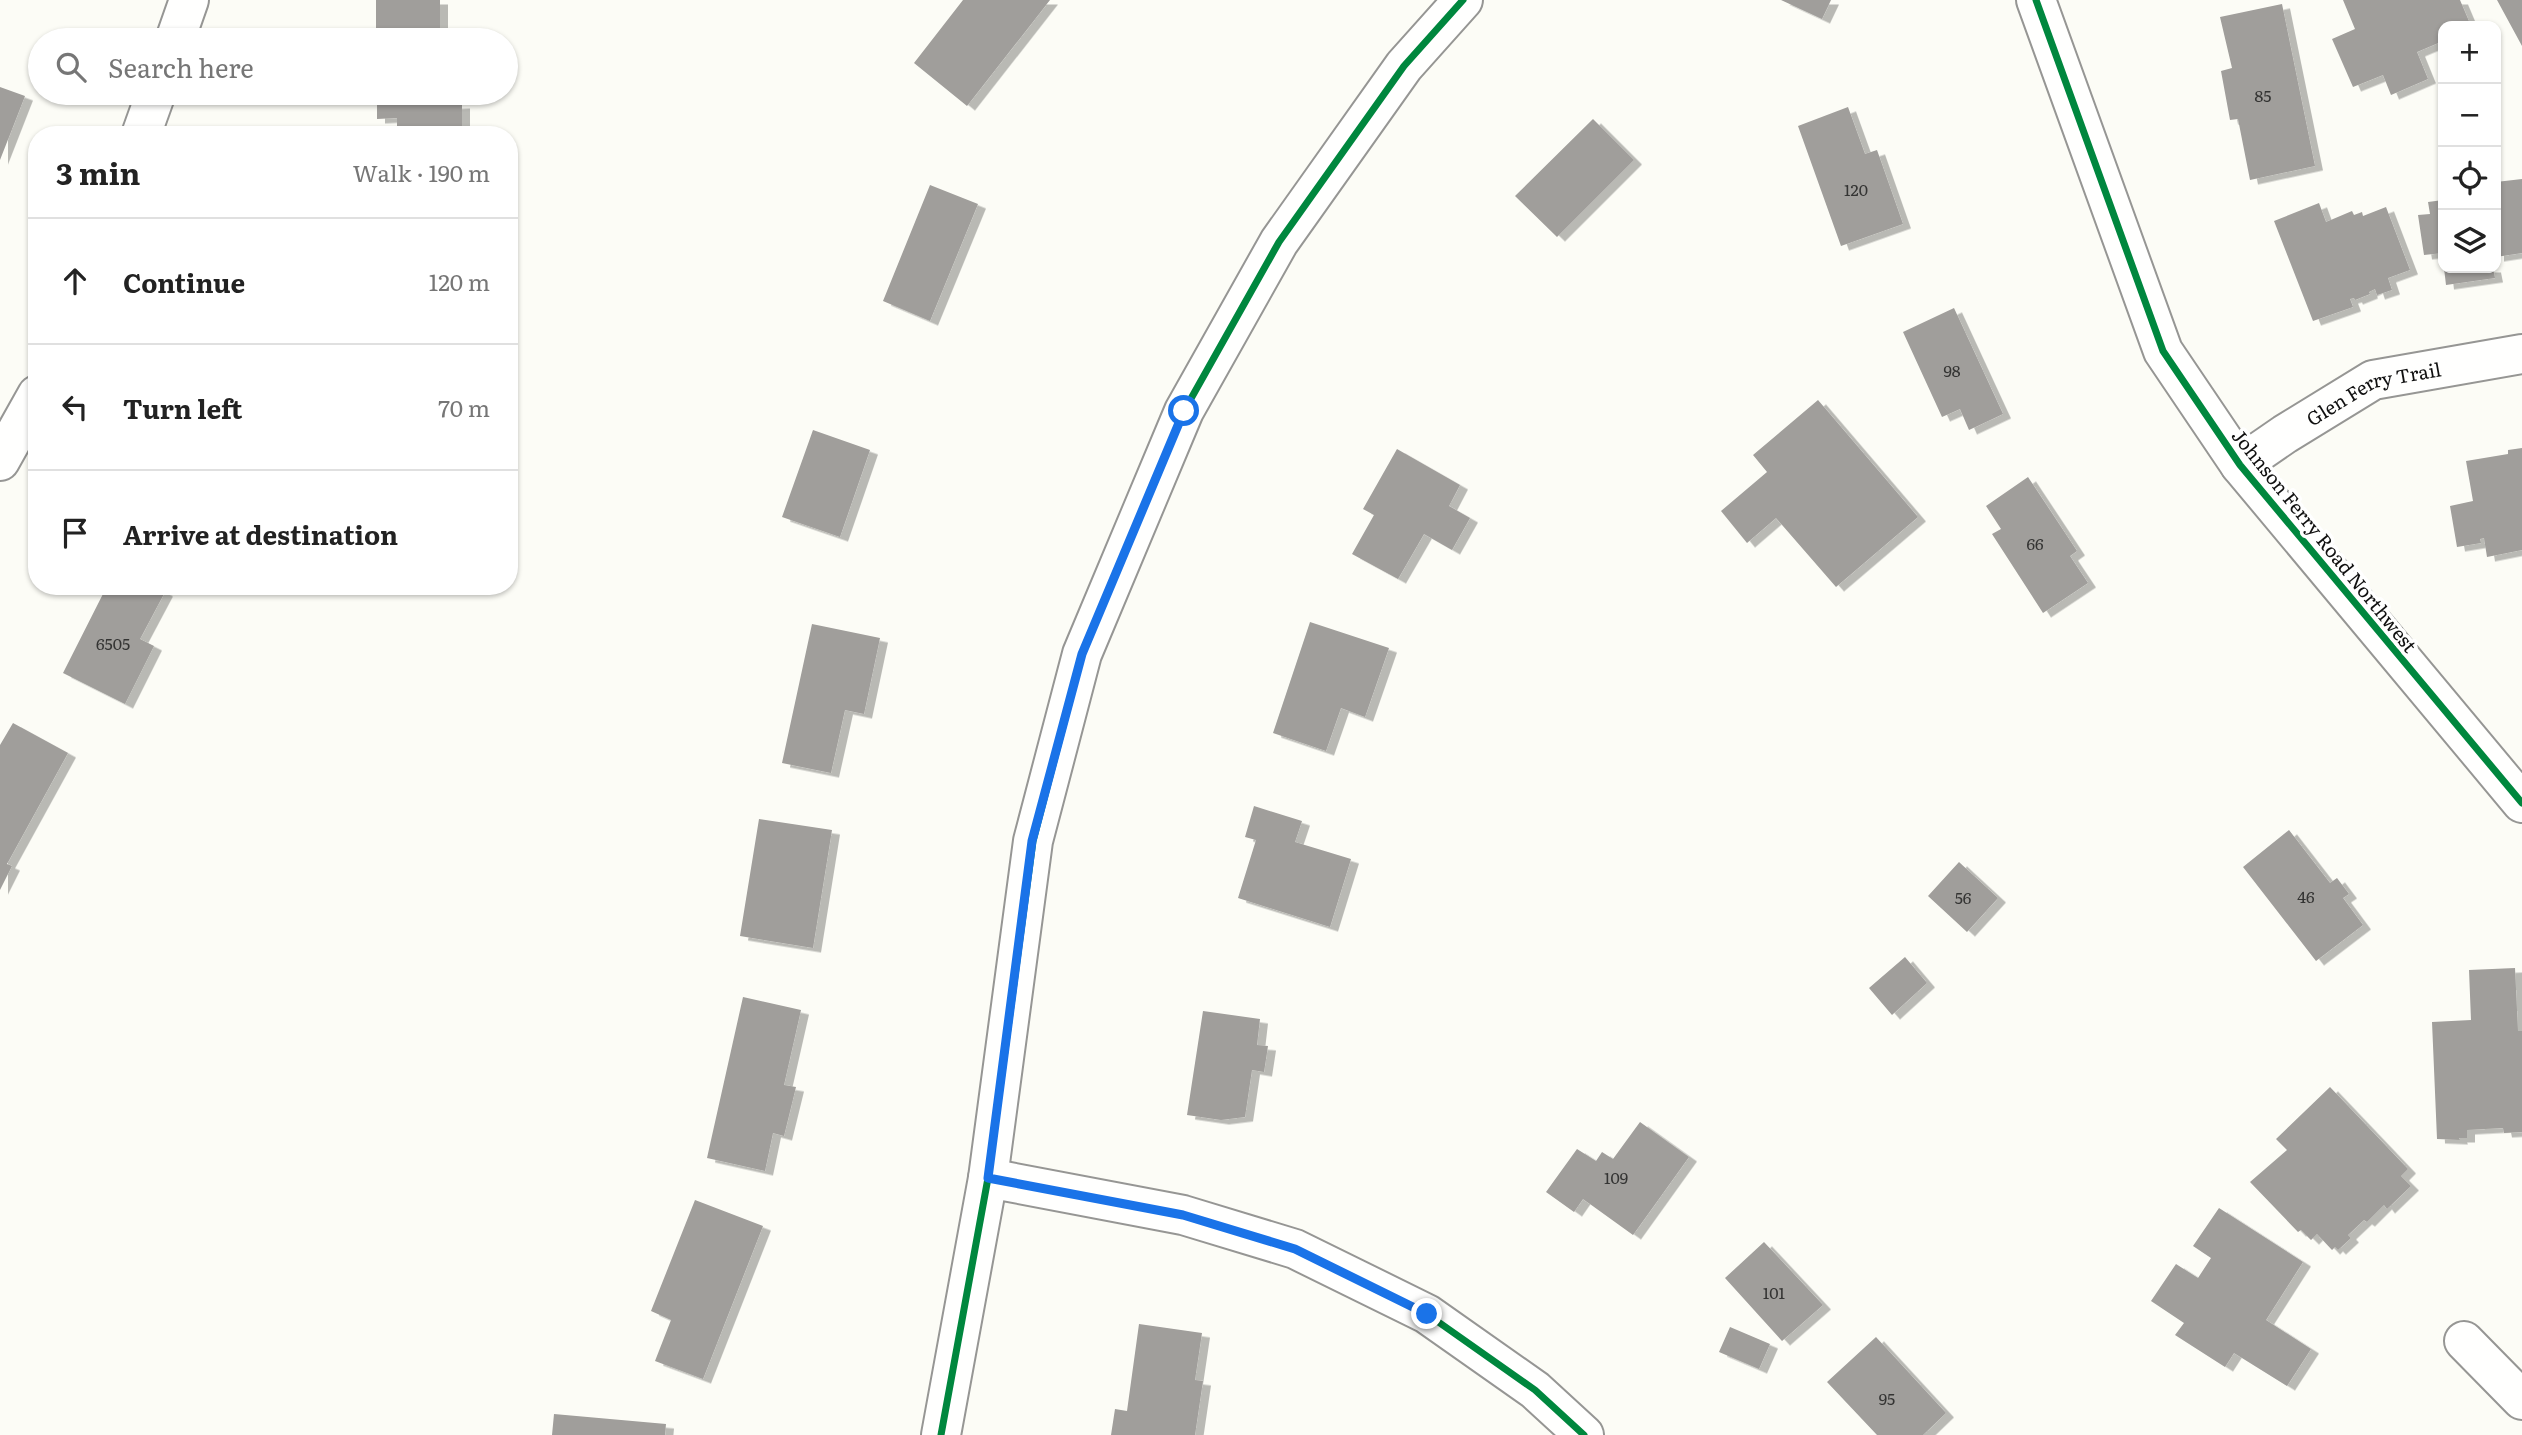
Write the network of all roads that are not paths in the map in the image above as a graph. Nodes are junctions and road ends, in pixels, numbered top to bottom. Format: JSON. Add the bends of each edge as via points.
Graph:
{"nodes":[{"id":1,"x":189,"y":0,"type":"edge"},
{"id":2,"x":1464,"y":0,"type":"edge"},
{"id":3,"x":2036,"y":0,"type":"edge"},
{"id":4,"x":179,"y":28,"type":"edge"},
{"id":5,"x":152,"y":105,"type":"edge"},
{"id":6,"x":144,"y":126,"type":"edge"},
{"id":7,"x":2522,"y":354,"type":"edge"},
{"id":8,"x":28,"y":411,"type":"edge"},
{"id":9,"x":0,"y":461,"type":"edge"},
{"id":10,"x":2240,"y":465,"type":"junction"},
{"id":11,"x":2522,"y":803,"type":"edge"},
{"id":12,"x":988,"y":1178,"type":"junction"},
{"id":13,"x":2464,"y":1341,"type":"dead end"},
{"id":14,"x":2522,"y":1400,"type":"edge"},
{"id":15,"x":941,"y":1435,"type":"edge"},
{"id":16,"x":1584,"y":1435,"type":"edge"}],
"edges":[{"from":1,"to":4,"type":"street"},
{"from":2,"to":12,"type":"street","via":[[1404,66],[1279,242],[1184,411],[1082,654],[1032,841]]},
{"from":3,"to":10,"type":"street","name":"Johnson Ferry Road Northwest","via":[[2162,351]]},
{"from":5,"to":6,"type":"street"},
{"from":7,"to":10,"type":"street","name":"Glen Ferry Trail","via":[[2373,380]]},
{"from":8,"to":9,"type":"street"},
{"from":10,"to":11,"type":"street","name":"Johnson Ferry Road Northwest"},
{"from":12,"to":15,"type":"street"},
{"from":12,"to":16,"type":"street","via":[[1183,1215],[1295,1249],[1427,1314],[1535,1390]]},
{"from":13,"to":14,"type":"street"}]}
